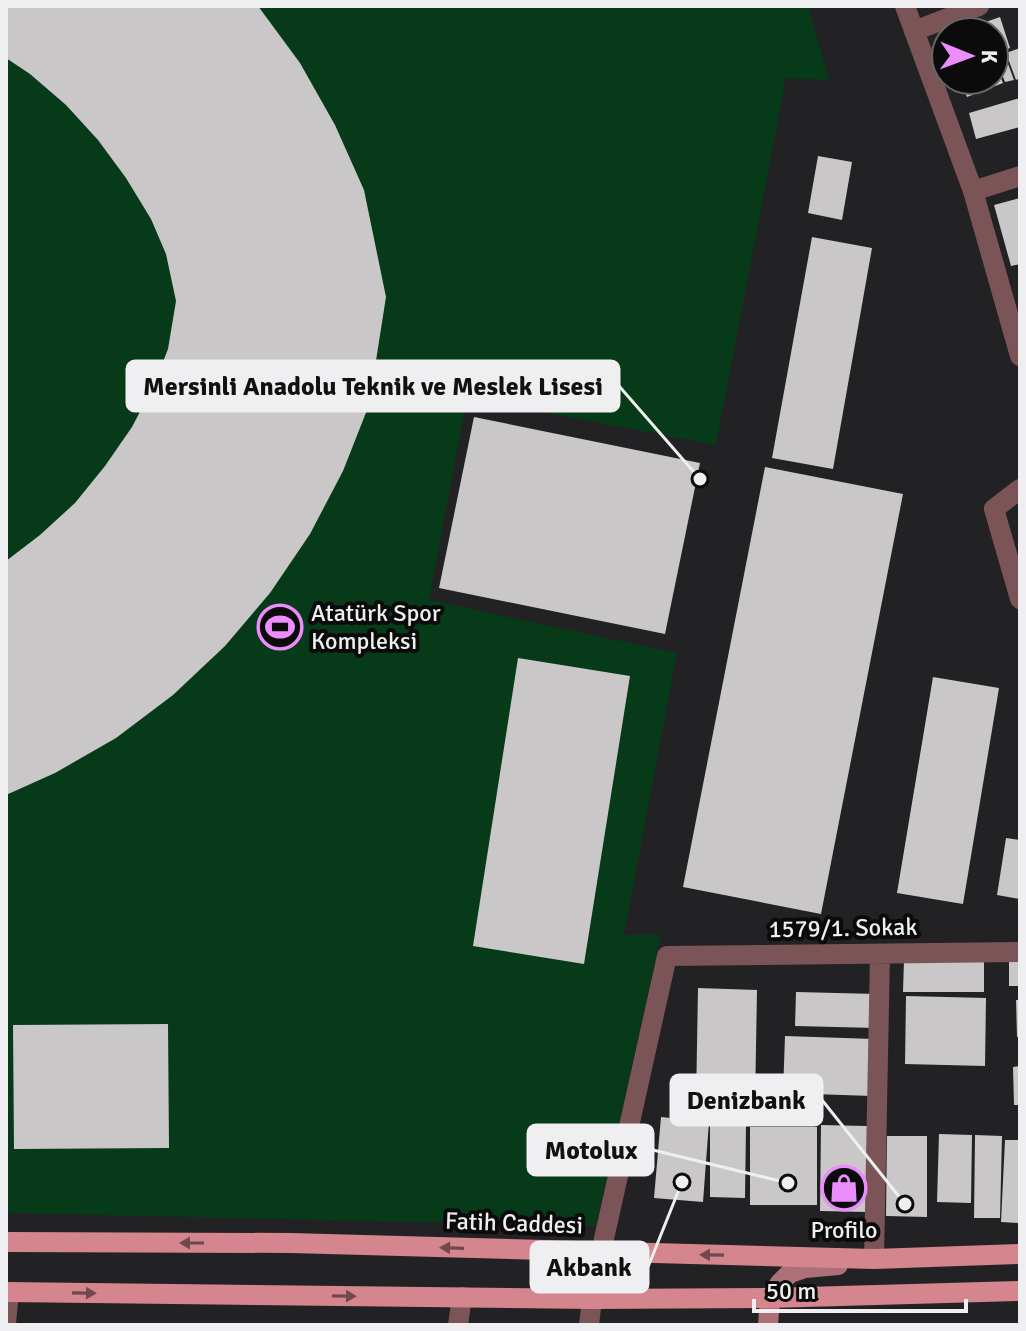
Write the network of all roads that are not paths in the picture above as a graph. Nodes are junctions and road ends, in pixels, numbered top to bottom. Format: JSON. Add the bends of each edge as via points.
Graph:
{"nodes":[{"id":1,"x":905,"y":6,"type":"edge"},
{"id":2,"x":979,"y":6,"type":"edge"},
{"id":3,"x":914,"y":31,"type":"junction"},
{"id":4,"x":1020,"y":176,"type":"edge"},
{"id":5,"x":973,"y":191,"type":"junction"},
{"id":6,"x":1020,"y":356,"type":"edge"},
{"id":7,"x":1020,"y":489,"type":"edge"},
{"id":8,"x":1020,"y":599,"type":"edge"},
{"id":9,"x":1020,"y":952,"type":"edge"},
{"id":10,"x":880,"y":954,"type":"junction"},
{"id":11,"x":6,"y":1242,"type":"edge"},
{"id":12,"x":601,"y":1252,"type":"junction"},
{"id":13,"x":1020,"y":1254,"type":"edge"},
{"id":14,"x":874,"y":1259,"type":"junction"},
{"id":15,"x":1020,"y":1291,"type":"edge"},
{"id":16,"x":8,"y":1292,"type":"edge"},
{"id":17,"x":462,"y":1297,"type":"junction"},
{"id":18,"x":770,"y":1298,"type":"junction"},
{"id":19,"x":592,"y":1299,"type":"junction"},
{"id":20,"x":6,"y":1323,"type":"edge"},
{"id":21,"x":458,"y":1325,"type":"edge"},
{"id":22,"x":589,"y":1325,"type":"edge"},
{"id":23,"x":768,"y":1325,"type":"edge"}],
"edges":[{"from":1,"to":3,"type":"street"},
{"from":2,"to":3,"type":"street"},
{"from":3,"to":5,"type":"street"},
{"from":4,"to":5,"type":"street"},
{"from":5,"to":6,"type":"street"},
{"from":7,"to":8,"type":"street","via":[[994,509]]},
{"from":9,"to":10,"type":"street","name":"1579/1. Sokak"},
{"from":10,"to":12,"type":"street","name":"1579/1. Sokak","via":[[667,956]]},
{"from":10,"to":14,"type":"street"},
{"from":12,"to":11,"type":"main road","name":"Fatih Caddesi","one_way":true},
{"from":14,"to":12,"type":"main road","name":"Fatih Caddesi","one_way":true},
{"from":13,"to":14,"type":"main road","name":"Fatih Caddesi"},
{"from":14,"to":18,"type":"main road","via":[[797,1270]]},
{"from":15,"to":18,"type":"main road"},
{"from":16,"to":17,"type":"main road","one_way":true},
{"from":16,"to":20,"type":"street"},
{"from":17,"to":19,"type":"main road"},
{"from":17,"to":21,"type":"street"},
{"from":18,"to":19,"type":"main road"},
{"from":18,"to":23,"type":"main road"},
{"from":19,"to":22,"type":"street"}]}
